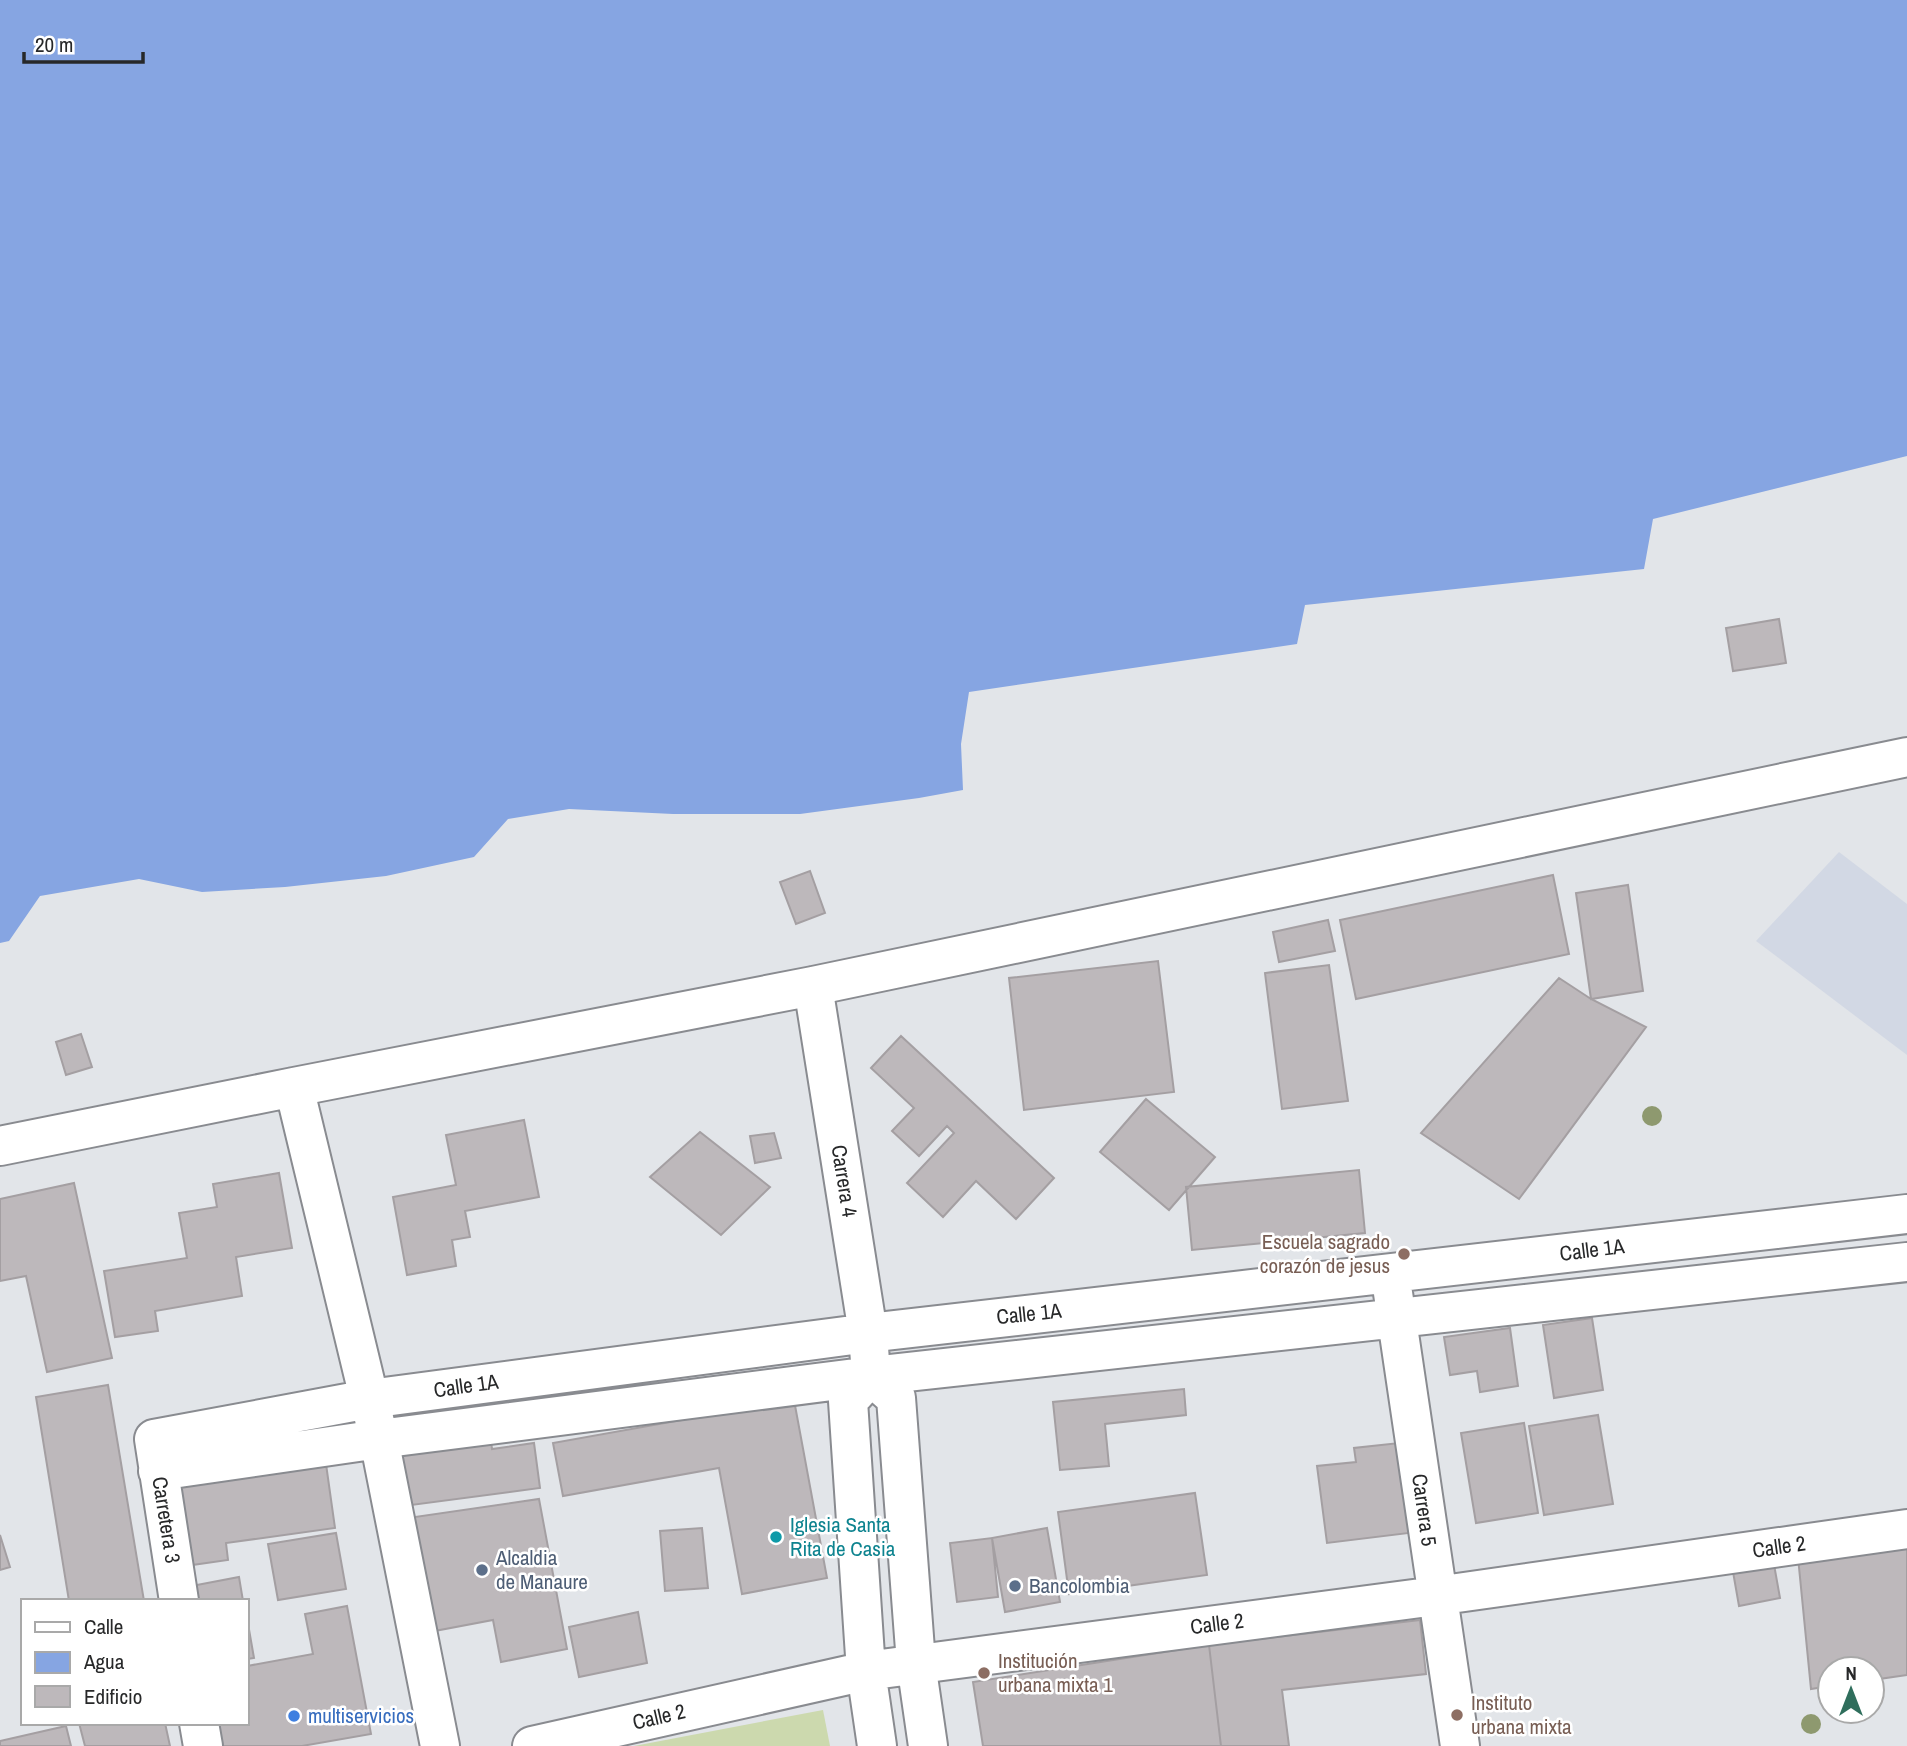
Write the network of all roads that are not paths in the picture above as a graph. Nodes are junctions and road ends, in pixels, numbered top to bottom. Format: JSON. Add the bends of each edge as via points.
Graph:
{"nodes":[{"id":1,"x":1907,"y":757,"type":"edge"},
{"id":2,"x":813,"y":986,"type":"junction"},
{"id":3,"x":294,"y":1087,"type":"junction"},
{"id":4,"x":0,"y":1146,"type":"edge"},
{"id":5,"x":1907,"y":1214,"type":"edge"},
{"id":6,"x":1907,"y":1262,"type":"edge"},
{"id":7,"x":1390,"y":1274,"type":"junction"},
{"id":8,"x":1397,"y":1319,"type":"junction"},
{"id":9,"x":868,"y":1333,"type":"junction"},
{"id":10,"x":871,"y":1376,"type":"junction"},
{"id":11,"x":369,"y":1399,"type":"junction"},
{"id":12,"x":379,"y":1439,"type":"junction"},
{"id":13,"x":156,"y":1455,"type":"junction"},
{"id":14,"x":1907,"y":1529,"type":"edge"},
{"id":15,"x":1436,"y":1596,"type":"junction"},
{"id":16,"x":179,"y":1599,"type":"edge"},
{"id":17,"x":916,"y":1663,"type":"junction"},
{"id":18,"x":866,"y":1671,"type":"junction"},
{"id":19,"x":199,"y":1725,"type":"edge"},
{"id":20,"x":203,"y":1746,"type":"edge"},
{"id":21,"x":440,"y":1746,"type":"edge"},
{"id":22,"x":532,"y":1746,"type":"edge"},
{"id":23,"x":877,"y":1746,"type":"edge"},
{"id":24,"x":928,"y":1746,"type":"edge"},
{"id":25,"x":1460,"y":1746,"type":"edge"}],
"edges":[{"from":1,"to":2,"type":"street"},
{"from":2,"to":3,"type":"street"},
{"from":2,"to":9,"type":"street","name":"Carrera 4"},
{"from":3,"to":4,"type":"street"},
{"from":3,"to":11,"type":"street"},
{"from":5,"to":7,"type":"street","name":"Calle 1A"},
{"from":6,"to":8,"type":"street","name":"Calle 1A"},
{"from":7,"to":8,"type":"street","name":"Carrera 5"},
{"from":7,"to":9,"type":"street","name":"Calle 1A"},
{"from":8,"to":10,"type":"street","name":"Calle 1A"},
{"from":8,"to":15,"type":"street","name":"Carrera 5"},
{"from":9,"to":10,"type":"street","name":"Carrera 4"},
{"from":9,"to":11,"type":"street","name":"Calle 1A"},
{"from":10,"to":12,"type":"street","name":"Calle 1A"},
{"from":10,"to":17,"type":"street","via":[[896,1398]]},
{"from":10,"to":18,"type":"street","via":[[848,1401]]},
{"from":11,"to":12,"type":"street"},
{"from":11,"to":13,"type":"street","name":"Calle 1A"},
{"from":12,"to":13,"type":"street","name":"Calle 1A"},
{"from":12,"to":21,"type":"street"},
{"from":13,"to":16,"type":"street","name":"Carretera 3"},
{"from":14,"to":15,"type":"street","name":"Calle 2"},
{"from":15,"to":17,"type":"street","name":"Calle 2"},
{"from":15,"to":25,"type":"street","name":"Carrera 5"},
{"from":17,"to":18,"type":"street","name":"Calle 2"},
{"from":17,"to":24,"type":"street"},
{"from":18,"to":22,"type":"street","name":"Calle 2"},
{"from":18,"to":23,"type":"street"},
{"from":19,"to":20,"type":"street"}]}
